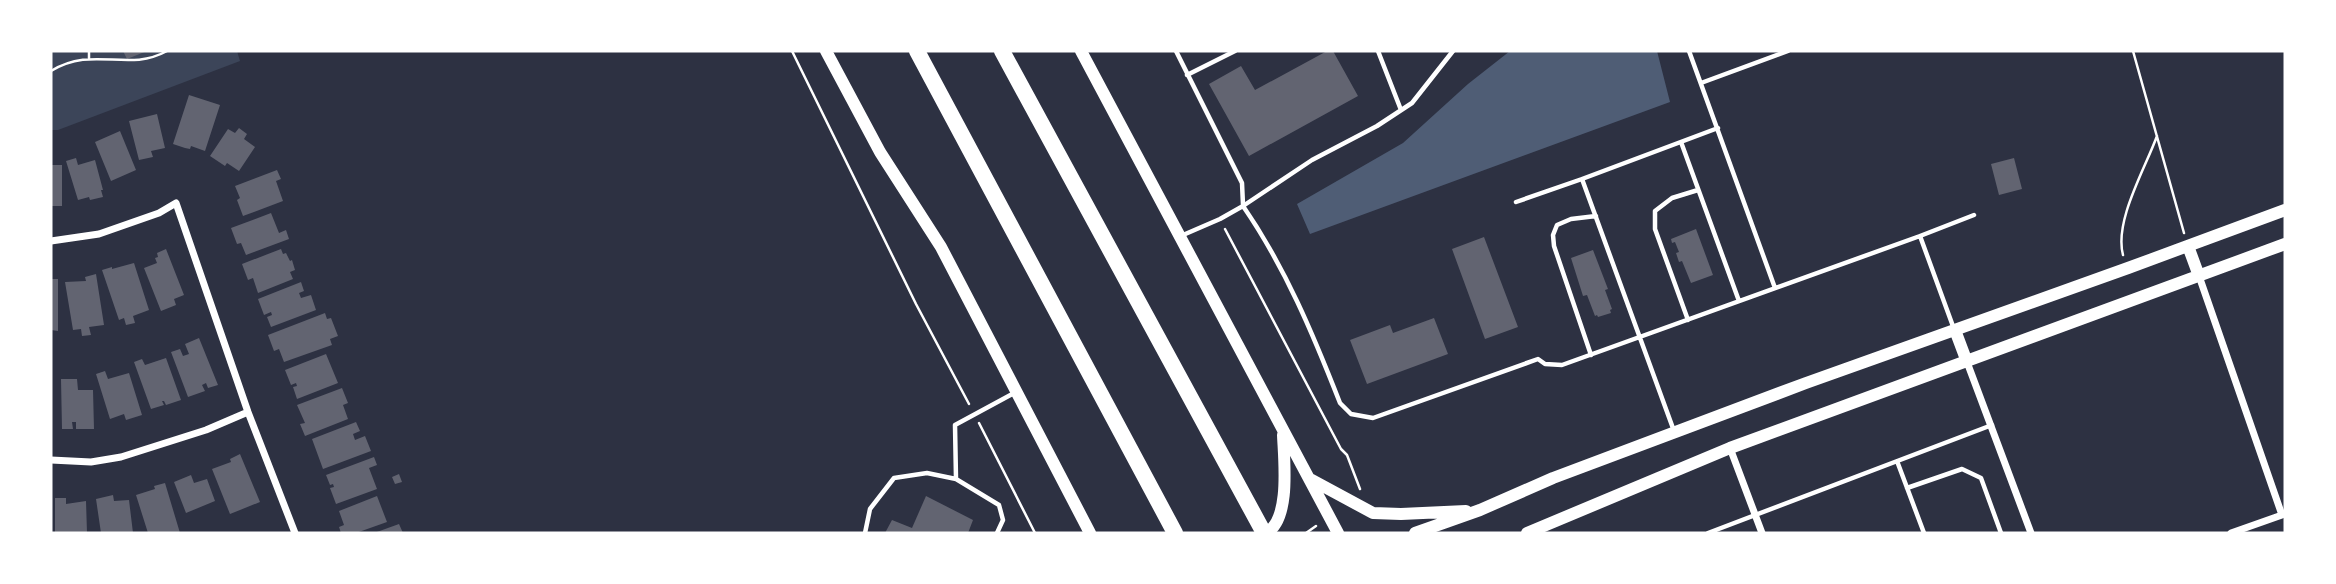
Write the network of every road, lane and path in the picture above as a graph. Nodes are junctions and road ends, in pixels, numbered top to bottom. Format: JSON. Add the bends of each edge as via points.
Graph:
{"nodes":[{"id":1,"x":89,"y":51,"type":"edge"},
{"id":2,"x":167,"y":51,"type":"edge"},
{"id":3,"x":792,"y":51,"type":"edge"},
{"id":4,"x":826,"y":51,"type":"edge"},
{"id":5,"x":917,"y":51,"type":"edge"},
{"id":6,"x":1002,"y":51,"type":"edge"},
{"id":7,"x":1081,"y":51,"type":"edge"},
{"id":8,"x":1176,"y":51,"type":"edge"},
{"id":9,"x":1235,"y":51,"type":"edge"},
{"id":10,"x":1378,"y":51,"type":"edge"},
{"id":11,"x":1454,"y":51,"type":"edge"},
{"id":12,"x":1689,"y":51,"type":"edge"},
{"id":13,"x":1788,"y":51,"type":"edge"},
{"id":14,"x":2133,"y":51,"type":"edge"},
{"id":15,"x":89,"y":58,"type":"junction"},
{"id":16,"x":51,"y":71,"type":"edge"},
{"id":17,"x":1186,"y":75,"type":"junction"},
{"id":18,"x":1701,"y":83,"type":"junction"},
{"id":19,"x":1401,"y":110,"type":"junction"},
{"id":20,"x":1718,"y":128,"type":"junction"},
{"id":21,"x":2157,"y":135,"type":"junction"},
{"id":22,"x":1681,"y":142,"type":"junction"},
{"id":23,"x":1582,"y":179,"type":"junction"},
{"id":24,"x":1698,"y":190,"type":"junction"},
{"id":25,"x":1516,"y":202,"type":"dead end"},
{"id":26,"x":1243,"y":206,"type":"junction"},
{"id":27,"x":2285,"y":210,"type":"edge"},
{"id":28,"x":1974,"y":215,"type":"dead end"},
{"id":29,"x":1596,"y":216,"type":"junction"},
{"id":30,"x":1220,"y":219,"type":"junction"},
{"id":31,"x":1920,"y":236,"type":"junction"},
{"id":32,"x":1179,"y":237,"type":"junction"},
{"id":33,"x":53,"y":240,"type":"edge"},
{"id":34,"x":2285,"y":244,"type":"edge"},
{"id":35,"x":2188,"y":246,"type":"junction"},
{"id":36,"x":2128,"y":268,"type":"junction"},
{"id":37,"x":2199,"y":276,"type":"junction"},
{"id":38,"x":1775,"y":288,"type":"junction"},
{"id":39,"x":1739,"y":301,"type":"junction"},
{"id":40,"x":1688,"y":320,"type":"junction"},
{"id":41,"x":1955,"y":330,"type":"junction"},
{"id":42,"x":1640,"y":337,"type":"junction"},
{"id":43,"x":1591,"y":355,"type":"junction"},
{"id":44,"x":1967,"y":362,"type":"junction"},
{"id":45,"x":1017,"y":392,"type":"junction"},
{"id":46,"x":248,"y":412,"type":"junction"},
{"id":47,"x":974,"y":414,"type":"junction"},
{"id":48,"x":1992,"y":425,"type":"junction"},
{"id":49,"x":1283,"y":430,"type":"junction"},
{"id":50,"x":1674,"y":432,"type":"junction"},
{"id":51,"x":1730,"y":448,"type":"junction"},
{"id":52,"x":51,"y":460,"type":"edge"},
{"id":53,"x":1897,"y":461,"type":"junction"},
{"id":54,"x":956,"y":478,"type":"junction"},
{"id":55,"x":1310,"y":480,"type":"junction"},
{"id":56,"x":1907,"y":488,"type":"junction"},
{"id":57,"x":1361,"y":493,"type":"dead end"},
{"id":58,"x":1480,"y":510,"type":"junction"},
{"id":59,"x":1080,"y":513,"type":"junction"},
{"id":60,"x":1755,"y":514,"type":"junction"},
{"id":61,"x":1316,"y":526,"type":"dead end"},
{"id":62,"x":295,"y":533,"type":"edge"},
{"id":63,"x":865,"y":533,"type":"edge"},
{"id":64,"x":997,"y":533,"type":"edge"},
{"id":65,"x":1035,"y":533,"type":"edge"},
{"id":66,"x":1082,"y":533,"type":"edge"},
{"id":67,"x":1090,"y":533,"type":"edge"},
{"id":68,"x":1102,"y":533,"type":"edge"},
{"id":69,"x":1175,"y":533,"type":"edge"},
{"id":70,"x":1265,"y":533,"type":"edge"},
{"id":71,"x":1306,"y":533,"type":"edge"},
{"id":72,"x":1338,"y":533,"type":"edge"},
{"id":73,"x":1415,"y":533,"type":"edge"},
{"id":74,"x":1527,"y":533,"type":"edge"},
{"id":75,"x":1711,"y":533,"type":"edge"},
{"id":76,"x":1762,"y":533,"type":"edge"},
{"id":77,"x":1924,"y":533,"type":"edge"},
{"id":78,"x":2001,"y":533,"type":"edge"},
{"id":79,"x":2031,"y":533,"type":"edge"},
{"id":80,"x":2231,"y":533,"type":"edge"}],
"edges":[{"from":1,"to":15,"type":"path"},
{"from":2,"to":15,"type":"path","via":[[147,60]]},
{"from":3,"to":47,"type":"path"},
{"from":4,"to":45,"type":"main road","via":[[880,152],[941,247]]},
{"from":5,"to":69,"type":"highway"},
{"from":6,"to":70,"type":"highway"},
{"from":7,"to":32,"type":"main road"},
{"from":8,"to":17,"type":"lane"},
{"from":9,"to":17,"type":"lane"},
{"from":10,"to":19,"type":"lane"},
{"from":11,"to":19,"type":"lane","via":[[1412,103]]},
{"from":12,"to":18,"type":"lane"},
{"from":13,"to":18,"type":"lane"},
{"from":14,"to":21,"type":"path"},
{"from":15,"to":16,"type":"path"},
{"from":17,"to":26,"type":"lane","via":[[1242,183]]},
{"from":18,"to":20,"type":"lane"},
{"from":19,"to":26,"type":"lane"},
{"from":20,"to":22,"type":"lane"},
{"from":20,"to":38,"type":"lane"},
{"from":21,"to":35,"type":"path"},
{"from":21,"to":36,"type":"path","via":[[2122,228],[2121,245]]},
{"from":22,"to":23,"type":"lane"},
{"from":22,"to":24,"type":"lane"},
{"from":23,"to":25,"type":"lane"},
{"from":23,"to":29,"type":"lane"},
{"from":24,"to":39,"type":"lane"},
{"from":24,"to":40,"type":"lane","via":[[1672,198],[1655,211],[1655,229]]},
{"from":26,"to":30,"type":"lane"},
{"from":26,"to":43,"type":"lane","via":[[1266,239],[1340,403],[1350,414],[1373,418],[1538,359],[1562,365]]},
{"from":27,"to":35,"type":"main road"},
{"from":28,"to":31,"type":"lane"},
{"from":29,"to":42,"type":"lane"},
{"from":29,"to":43,"type":"lane","via":[[1557,225],[1553,235]]},
{"from":30,"to":32,"type":"lane"},
{"from":30,"to":57,"type":"path","via":[[1347,455]]},
{"from":31,"to":38,"type":"lane"},
{"from":31,"to":41,"type":"lane"},
{"from":32,"to":49,"type":"main road"},
{"from":33,"to":46,"type":"street","via":[[99,234],[176,203]]},
{"from":34,"to":37,"type":"main road"},
{"from":35,"to":36,"type":"main road"},
{"from":35,"to":37,"type":"main road"},
{"from":36,"to":41,"type":"main road"},
{"from":37,"to":44,"type":"main road"},
{"from":37,"to":80,"type":"street","via":[[2282,515]]},
{"from":38,"to":39,"type":"lane"},
{"from":39,"to":40,"type":"lane"},
{"from":40,"to":42,"type":"lane"},
{"from":41,"to":44,"type":"main road"},
{"from":41,"to":50,"type":"main road"},
{"from":42,"to":43,"type":"lane"},
{"from":42,"to":50,"type":"lane"},
{"from":44,"to":48,"type":"street"},
{"from":44,"to":51,"type":"main road"},
{"from":45,"to":47,"type":"lane"},
{"from":45,"to":59,"type":"main road"},
{"from":46,"to":52,"type":"street","via":[[121,457],[91,462]]},
{"from":46,"to":62,"type":"street"},
{"from":47,"to":54,"type":"lane","via":[[955,425]]},
{"from":47,"to":65,"type":"path"},
{"from":48,"to":53,"type":"lane"},
{"from":48,"to":79,"type":"street"},
{"from":49,"to":55,"type":"main road"},
{"from":49,"to":70,"type":"main road","via":[[1282,510],[1272,530]]},
{"from":50,"to":58,"type":"main road"},
{"from":51,"to":60,"type":"street"},
{"from":51,"to":74,"type":"main road"},
{"from":53,"to":56,"type":"lane"},
{"from":53,"to":60,"type":"lane"},
{"from":54,"to":63,"type":"lane","via":[[927,474],[894,478],[870,509]]},
{"from":54,"to":64,"type":"lane","via":[[999,505],[1003,520]]},
{"from":55,"to":58,"type":"main road","via":[[1373,513]]},
{"from":55,"to":72,"type":"main road"},
{"from":56,"to":77,"type":"lane"},
{"from":56,"to":78,"type":"lane","via":[[1962,469],[1980,478]]},
{"from":58,"to":73,"type":"main road"},
{"from":59,"to":66,"type":"main road"},
{"from":59,"to":67,"type":"main road"},
{"from":59,"to":68,"type":"main road"},
{"from":60,"to":75,"type":"lane"},
{"from":60,"to":76,"type":"street"},
{"from":61,"to":71,"type":"path"}]}
